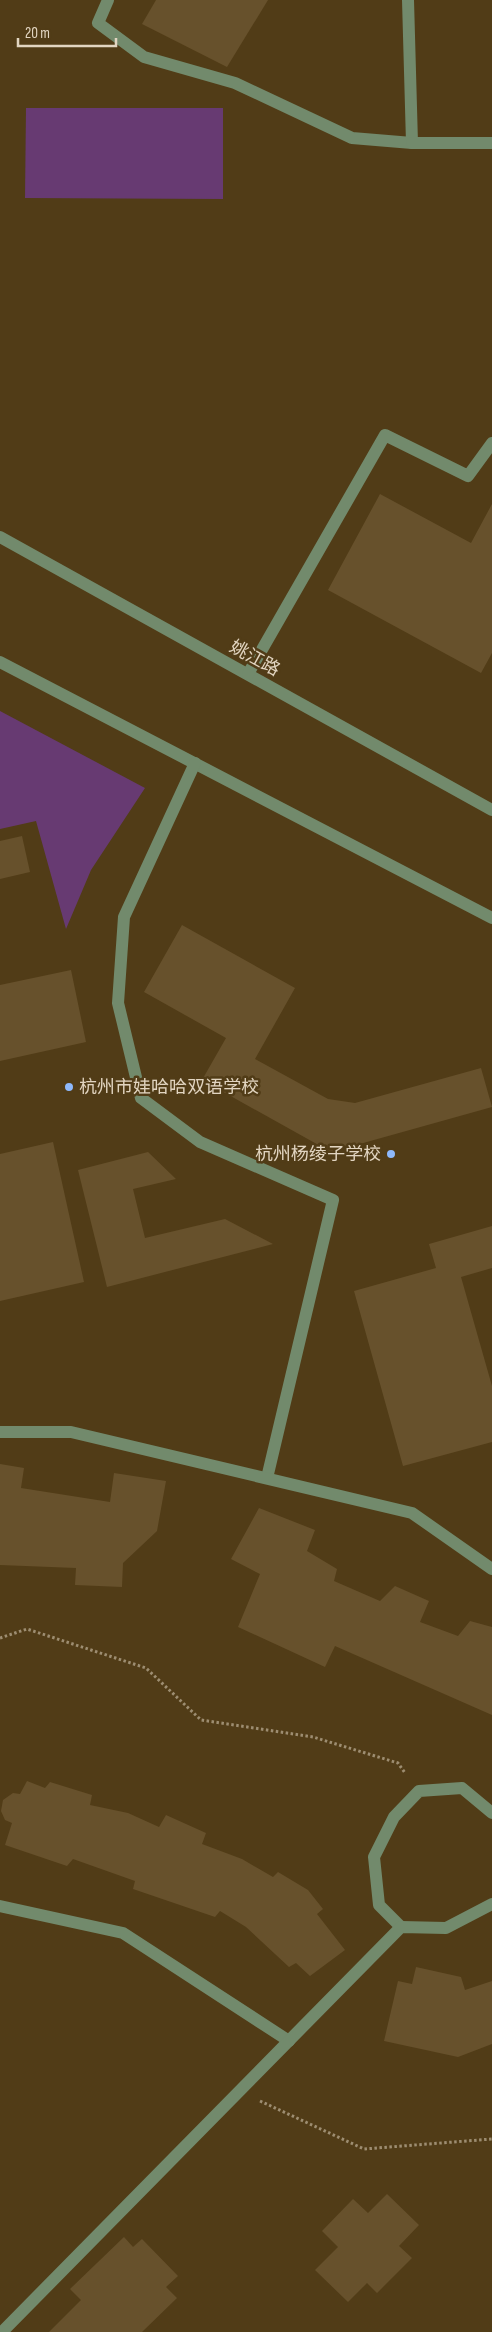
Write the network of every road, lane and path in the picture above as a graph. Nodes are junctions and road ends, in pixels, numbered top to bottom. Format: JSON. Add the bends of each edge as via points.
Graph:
{"nodes":[{"id":1,"x":108,"y":0,"type":"edge"},
{"id":2,"x":408,"y":0,"type":"edge"},
{"id":3,"x":412,"y":143,"type":"junction"},
{"id":4,"x":492,"y":144,"type":"edge"},
{"id":5,"x":492,"y":442,"type":"edge"},
{"id":6,"x":0,"y":536,"type":"edge"},
{"id":7,"x":0,"y":662,"type":"edge"},
{"id":8,"x":248,"y":674,"type":"junction"},
{"id":9,"x":195,"y":763,"type":"junction"},
{"id":10,"x":492,"y":810,"type":"edge"},
{"id":11,"x":490,"y":913,"type":"edge"},
{"id":12,"x":0,"y":1432,"type":"edge"},
{"id":13,"x":267,"y":1478,"type":"junction"},
{"id":14,"x":492,"y":1569,"type":"edge"},
{"id":15,"x":0,"y":1638,"type":"edge"},
{"id":16,"x":419,"y":1791,"type":"junction"},
{"id":17,"x":492,"y":1813,"type":"edge"},
{"id":18,"x":492,"y":1904,"type":"edge"},
{"id":19,"x":0,"y":1906,"type":"edge"},
{"id":20,"x":402,"y":1927,"type":"junction"},
{"id":21,"x":289,"y":2041,"type":"junction"},
{"id":22,"x":239,"y":2092,"type":"junction"},
{"id":23,"x":492,"y":2139,"type":"edge"},
{"id":24,"x":2,"y":2332,"type":"edge"}],
"edges":[{"from":1,"to":3,"type":"street","via":[[98,23],[144,57],[235,83],[352,138]]},
{"from":2,"to":3,"type":"street"},
{"from":3,"to":4,"type":"street"},
{"from":5,"to":8,"type":"street","via":[[468,476],[384,435]]},
{"from":6,"to":8,"type":"street","name":"姚江路"},
{"from":7,"to":9,"type":"street"},
{"from":8,"to":10,"type":"street","name":"姚江路"},
{"from":9,"to":11,"type":"street"},
{"from":9,"to":13,"type":"street","via":[[124,917],[118,1003],[141,1098],[200,1142],[333,1200]]},
{"from":12,"to":13,"type":"street","via":[[71,1432]]},
{"from":13,"to":14,"type":"street","via":[[412,1513]]},
{"from":15,"to":16,"type":"path","via":[[28,1629],[146,1668],[201,1720],[313,1737],[398,1763]]},
{"from":16,"to":17,"type":"street","via":[[462,1788]]},
{"from":16,"to":20,"type":"street","via":[[394,1817],[374,1857],[379,1905]]},
{"from":18,"to":20,"type":"street","via":[[446,1928]]},
{"from":19,"to":21,"type":"street","via":[[123,1933]]},
{"from":20,"to":21,"type":"street"},
{"from":21,"to":22,"type":"street"},
{"from":22,"to":23,"type":"path","via":[[364,2149]]},
{"from":22,"to":24,"type":"street"}]}
